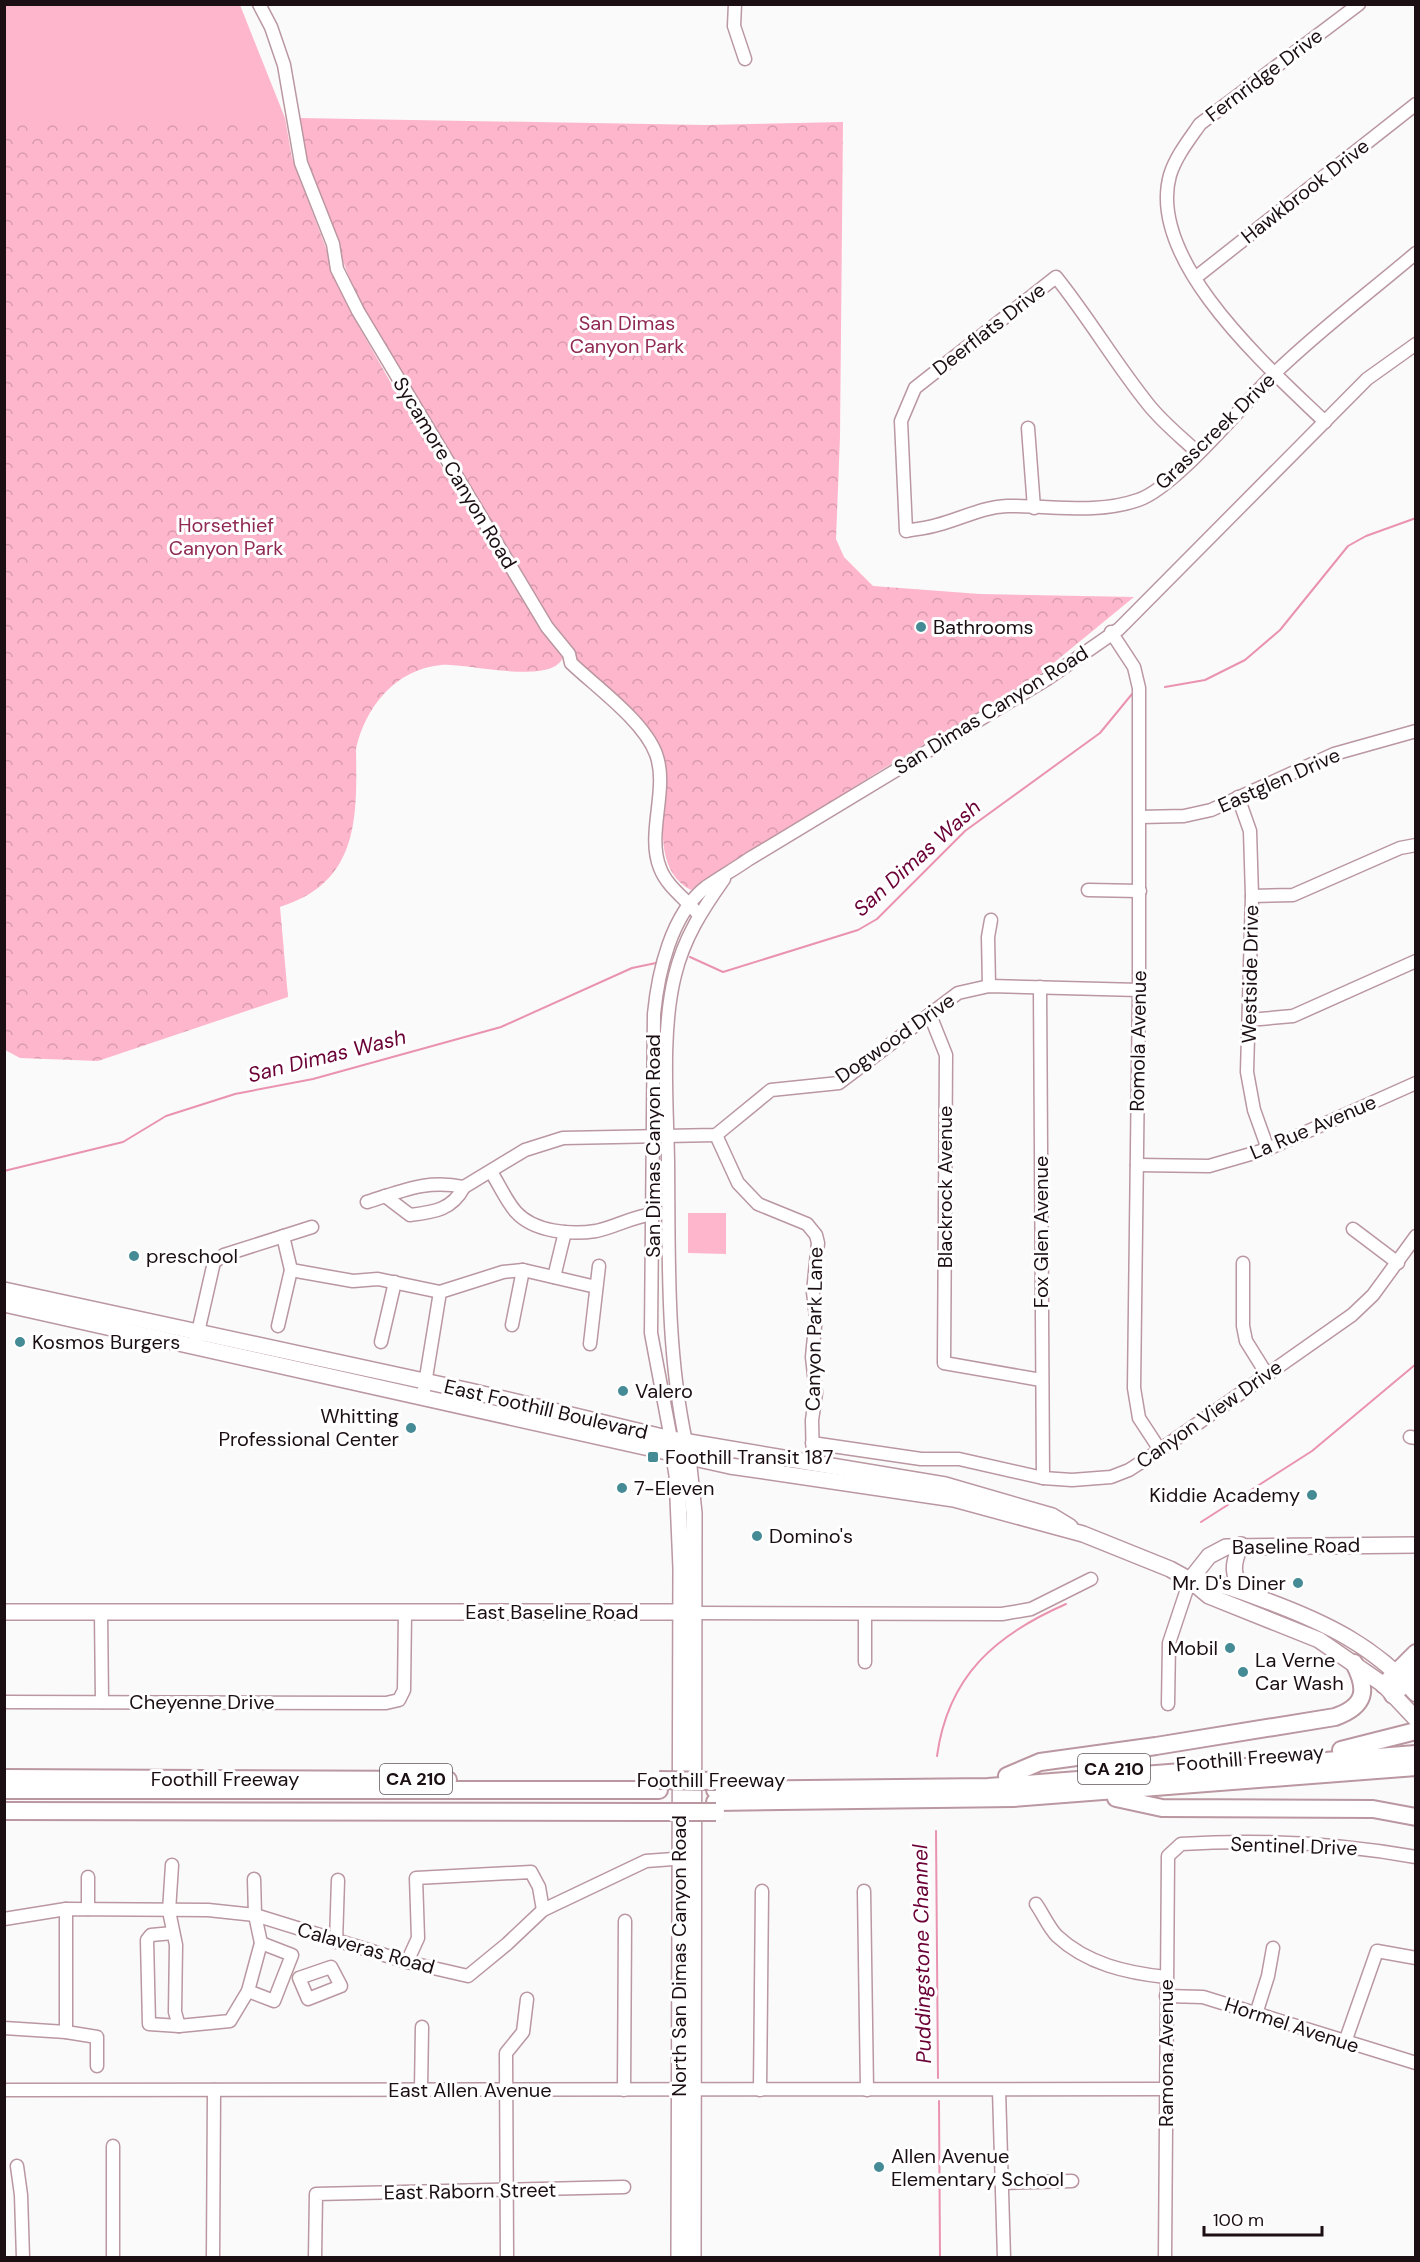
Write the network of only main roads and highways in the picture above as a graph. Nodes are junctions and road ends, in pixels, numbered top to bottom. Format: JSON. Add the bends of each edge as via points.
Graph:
{"nodes":[{"id":1,"x":4,"y":1290,"type":"edge"},
{"id":2,"x":4,"y":1304,"type":"edge"},
{"id":3,"x":196,"y":1338,"type":"junction"},
{"id":4,"x":680,"y":1448,"type":"junction"},
{"id":5,"x":918,"y":1487,"type":"junction"},
{"id":6,"x":1241,"y":1545,"type":"junction"},
{"id":7,"x":1416,"y":1545,"type":"edge"},
{"id":8,"x":1190,"y":1580,"type":"junction"},
{"id":9,"x":1245,"y":1593,"type":"junction"},
{"id":10,"x":4,"y":1611,"type":"edge"},
{"id":11,"x":687,"y":1612,"type":"junction"},
{"id":12,"x":1416,"y":1653,"type":"edge"},
{"id":13,"x":1354,"y":1663,"type":"junction"},
{"id":14,"x":1402,"y":1684,"type":"edge"},
{"id":15,"x":1413,"y":1727,"type":"edge"},
{"id":16,"x":1416,"y":1748,"type":"edge"},
{"id":17,"x":1341,"y":1750,"type":"junction"},
{"id":18,"x":1416,"y":1754,"type":"edge"},
{"id":19,"x":1416,"y":1767,"type":"edge"},
{"id":20,"x":1006,"y":1776,"type":"junction"},
{"id":21,"x":4,"y":1778,"type":"edge"},
{"id":22,"x":1416,"y":1778,"type":"edge"},
{"id":23,"x":4,"y":1790,"type":"edge"},
{"id":24,"x":898,"y":1794,"type":"junction"},
{"id":25,"x":659,"y":1796,"type":"junction"},
{"id":26,"x":716,"y":1796,"type":"junction"},
{"id":27,"x":1116,"y":1798,"type":"junction"},
{"id":28,"x":4,"y":1802,"type":"edge"},
{"id":29,"x":126,"y":1810,"type":"junction"},
{"id":30,"x":4,"y":1811,"type":"edge"},
{"id":31,"x":1416,"y":1817,"type":"edge"},
{"id":32,"x":687,"y":2090,"type":"junction"},
{"id":33,"x":679,"y":2258,"type":"edge"},
{"id":34,"x":693,"y":2258,"type":"edge"}],
"edges":[{"from":1,"to":3,"type":"main road","name":"East Foothill Boulevard"},
{"from":2,"to":3,"type":"main road","name":"East Foothill Boulevard"},
{"from":3,"to":4,"type":"main road","name":"East Foothill Boulevard"},
{"from":4,"to":5,"type":"main road","name":"East Foothill Boulevard","via":[[813,1464]]},
{"from":4,"to":5,"type":"main road","name":"East Foothill Boulevard","via":[[783,1474]]},
{"from":4,"to":11,"type":"main road","name":"North San Dimas Canyon Road","via":[[680,1525]]},
{"from":5,"to":8,"type":"main road","name":"East Foothill Boulevard","via":[[1083,1534]]},
{"from":6,"to":7,"type":"main road","name":"Baseline Road"},
{"from":6,"to":8,"type":"main road","name":"Baseline Road","via":[[1216,1550]]},
{"from":6,"to":9,"type":"main road","via":[[1233,1567]]},
{"from":8,"to":9,"type":"main road","via":[[1221,1583]]},
{"from":8,"to":13,"type":"main road","via":[[1209,1596],[1319,1640]]},
{"from":9,"to":14,"type":"main road","via":[[1341,1631]]},
{"from":10,"to":11,"type":"main road","name":"East Baseline Road"},
{"from":11,"to":32,"type":"main road","name":"North San Dimas Canyon Road","via":[[694,1858]]},
{"from":11,"to":32,"type":"main road","name":"North San Dimas Canyon Road","via":[[678,1859]]},
{"from":12,"to":14,"type":"highway"},
{"from":13,"to":14,"type":"main road"},
{"from":13,"to":20,"type":"highway","via":[[1364,1686],[1360,1701],[1348,1713],[1041,1762]]},
{"from":14,"to":15,"type":"main road"},
{"from":15,"to":17,"type":"highway"},
{"from":16,"to":17,"type":"highway","name":"Foothill Freeway","number":"CA 210"},
{"from":17,"to":20,"type":"highway","name":"Foothill Freeway","number":"CA 210"},
{"from":18,"to":24,"type":"highway"},
{"from":19,"to":24,"type":"highway","via":[[1069,1794]]},
{"from":20,"to":24,"type":"highway","name":"Foothill Freeway","number":"CA 210"},
{"from":21,"to":25,"type":"highway","name":"Foothill Freeway","number":"CA 210"},
{"from":22,"to":27,"type":"highway","name":"Foothill Freeway","number":"CA 210"},
{"from":23,"to":25,"type":"highway"},
{"from":24,"to":26,"type":"highway","name":"Foothill Freeway","number":"CA 210","via":[[819,1785]]},
{"from":24,"to":26,"type":"highway","name":"Foothill Freeway","number":"CA 210","via":[[841,1807]]},
{"from":24,"to":27,"type":"highway","name":"Foothill Freeway","number":"CA 210"},
{"from":25,"to":26,"type":"highway","name":"Foothill Freeway","number":"CA 210","bridge":true},
{"from":25,"to":26,"type":"highway","name":"Foothill Freeway","number":"CA 210","bridge":true},
{"from":25,"to":29,"type":"highway","name":"Foothill Freeway","number":"CA 210","via":[[551,1812]]},
{"from":27,"to":31,"type":"highway","via":[[1162,1808],[1373,1809]]},
{"from":28,"to":29,"type":"highway","via":[[101,1802]]},
{"from":29,"to":30,"type":"highway","name":"Foothill Freeway","number":"CA 210"},
{"from":32,"to":33,"type":"main road","name":"North San Dimas Canyon Road"},
{"from":32,"to":34,"type":"main road","name":"North San Dimas Canyon Road"}]}
